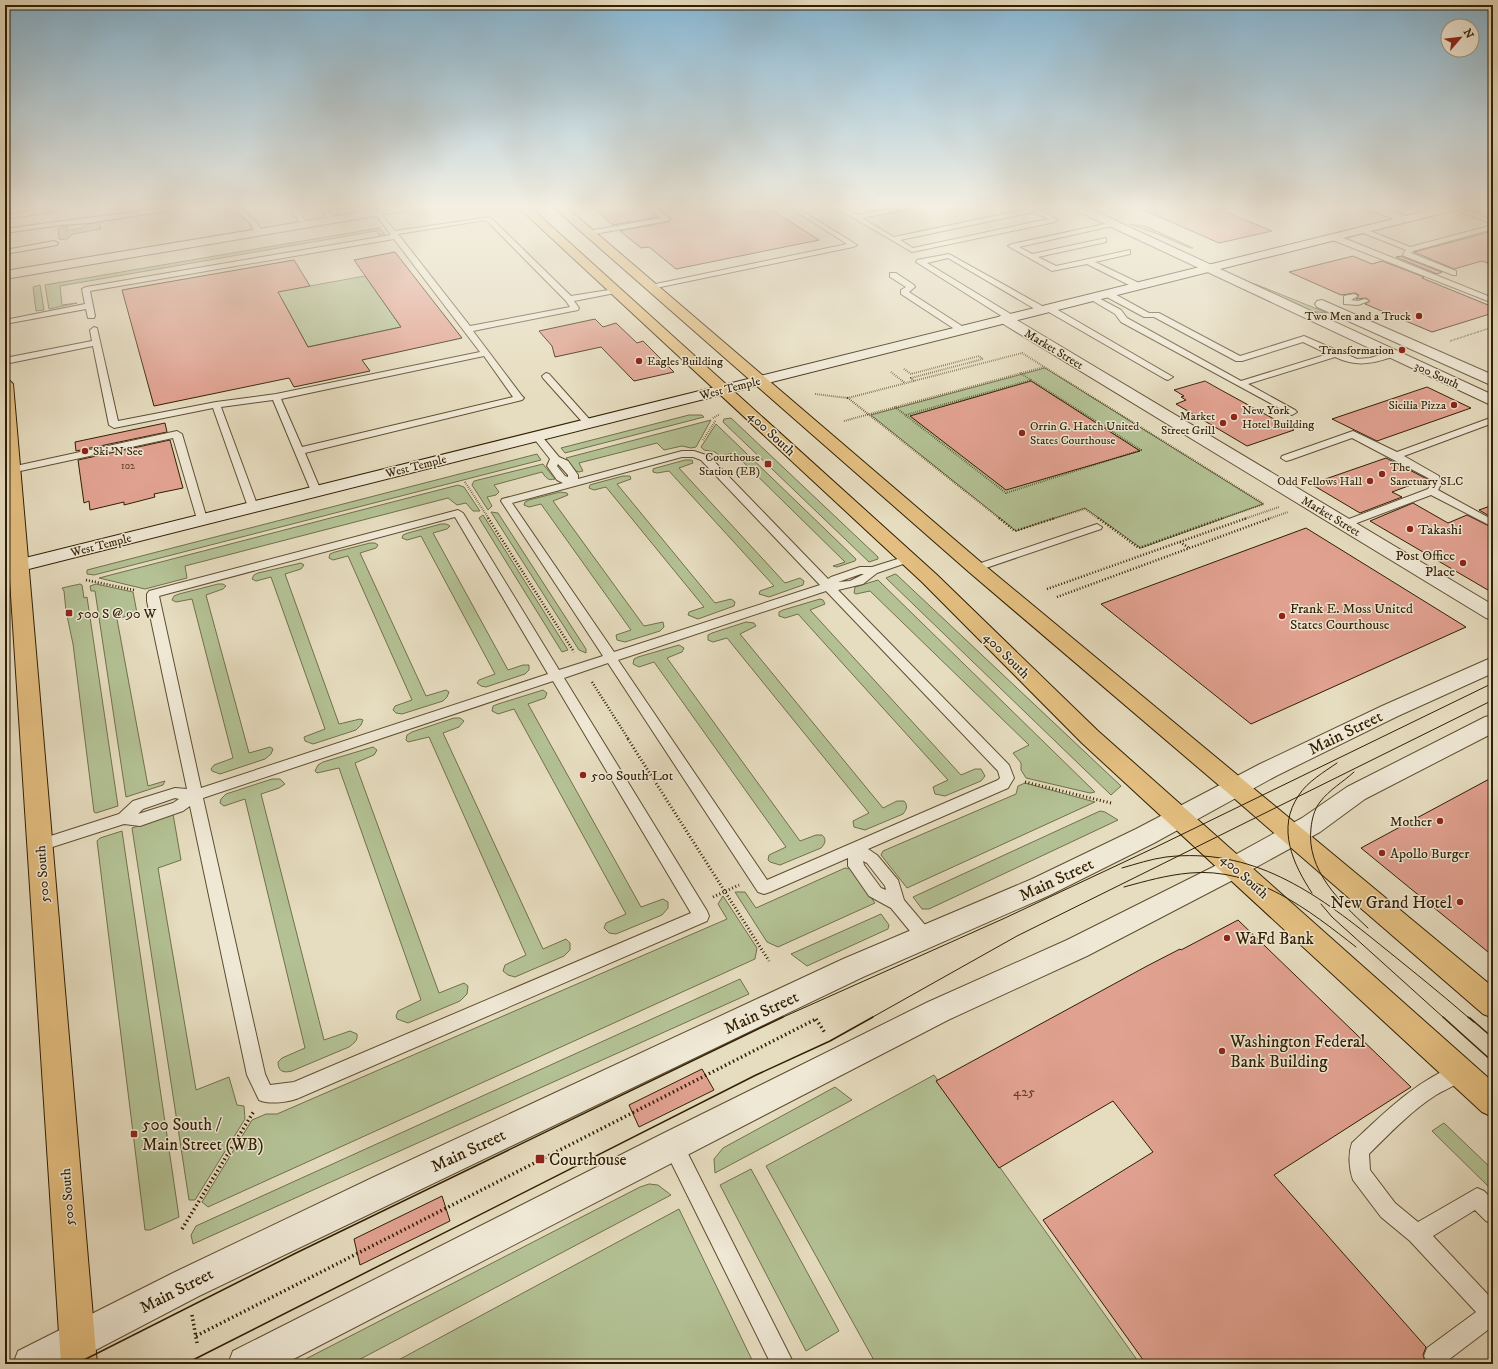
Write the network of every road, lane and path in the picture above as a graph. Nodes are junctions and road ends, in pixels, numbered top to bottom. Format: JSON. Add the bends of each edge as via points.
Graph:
{"nodes":[{"id":1,"x":29,"y":271,"type":"edge"},
{"id":2,"x":190,"y":271,"type":"edge"},
{"id":3,"x":423,"y":271,"type":"edge"},
{"id":4,"x":541,"y":271,"type":"edge"},
{"id":5,"x":593,"y":271,"type":"edge"},
{"id":6,"x":632,"y":271,"type":"edge"},
{"id":7,"x":727,"y":271,"type":"edge"},
{"id":8,"x":934,"y":271,"type":"edge"},
{"id":9,"x":976,"y":271,"type":"edge"},
{"id":10,"x":1107,"y":271,"type":"edge"},
{"id":11,"x":1198,"y":271,"type":"edge"},
{"id":12,"x":1216,"y":271,"type":"edge"},
{"id":13,"x":1418,"y":271,"type":"edge"},
{"id":14,"x":1449,"y":271,"type":"edge"},
{"id":15,"x":1454,"y":273,"type":"dead end"},
{"id":16,"x":5,"y":275,"type":"edge"},
{"id":17,"x":892,"y":275,"type":"dead end"},
{"id":18,"x":1138,"y":286,"type":"junction"},
{"id":19,"x":651,"y":287,"type":"junction"},
{"id":20,"x":615,"y":291,"type":"junction"},
{"id":21,"x":1108,"y":294,"type":"junction"},
{"id":22,"x":1354,"y":296,"type":"dead end"},
{"id":23,"x":1092,"y":298,"type":"junction"},
{"id":24,"x":569,"y":299,"type":"junction"},
{"id":25,"x":1312,"y":299,"type":"dead end"},
{"id":26,"x":1365,"y":301,"type":"dead end"},
{"id":27,"x":1493,"y":301,"type":"edge"},
{"id":28,"x":1347,"y":302,"type":"junction"},
{"id":29,"x":90,"y":306,"type":"junction"},
{"id":30,"x":1329,"y":307,"type":"junction"},
{"id":31,"x":1046,"y":309,"type":"junction"},
{"id":32,"x":91,"y":316,"type":"dead end"},
{"id":33,"x":1008,"y":318,"type":"junction"},
{"id":34,"x":5,"y":322,"type":"edge"},
{"id":35,"x":1493,"y":327,"type":"edge"},
{"id":36,"x":468,"y":329,"type":"junction"},
{"id":37,"x":94,"y":330,"type":"dead end"},
{"id":38,"x":962,"y":330,"type":"junction"},
{"id":39,"x":1456,"y":339,"type":"dead end"},
{"id":40,"x":97,"y":343,"type":"junction"},
{"id":41,"x":486,"y":353,"type":"junction"},
{"id":42,"x":1336,"y":354,"type":"junction"},
{"id":43,"x":1393,"y":354,"type":"junction"},
{"id":44,"x":5,"y":361,"type":"edge"},
{"id":45,"x":1452,"y":363,"type":"junction"},
{"id":46,"x":1045,"y":366,"type":"junction"},
{"id":47,"x":904,"y":369,"type":"dead end"},
{"id":48,"x":1429,"y":371,"type":"junction"},
{"id":49,"x":891,"y":372,"type":"dead end"},
{"id":50,"x":1020,"y":373,"type":"junction"},
{"id":51,"x":546,"y":376,"type":"dead end"},
{"id":52,"x":1168,"y":378,"type":"dead end"},
{"id":53,"x":1031,"y":380,"type":"junction"},
{"id":54,"x":759,"y":381,"type":"junction"},
{"id":55,"x":914,"y":381,"type":"junction"},
{"id":56,"x":1493,"y":381,"type":"edge"},
{"id":57,"x":906,"y":383,"type":"junction"},
{"id":58,"x":5,"y":384,"type":"edge"},
{"id":59,"x":1240,"y":384,"type":"junction"},
{"id":60,"x":723,"y":390,"type":"junction"},
{"id":61,"x":815,"y":394,"type":"dead end"},
{"id":62,"x":276,"y":397,"type":"junction"},
{"id":63,"x":848,"y":398,"type":"junction"},
{"id":64,"x":1493,"y":401,"type":"edge"},
{"id":65,"x":216,"y":405,"type":"junction"},
{"id":66,"x":896,"y":407,"type":"junction"},
{"id":67,"x":1292,"y":412,"type":"dead end"},
{"id":68,"x":720,"y":414,"type":"dead end"},
{"id":69,"x":868,"y":414,"type":"junction"},
{"id":70,"x":906,"y":415,"type":"junction"},
{"id":71,"x":1493,"y":420,"type":"edge"},
{"id":72,"x":844,"y":421,"type":"dead end"},
{"id":73,"x":588,"y":423,"type":"junction"},
{"id":74,"x":538,"y":436,"type":"junction"},
{"id":75,"x":298,"y":451,"type":"junction"},
{"id":76,"x":694,"y":454,"type":"junction"},
{"id":77,"x":1396,"y":456,"type":"junction"},
{"id":78,"x":1286,"y":458,"type":"dead end"},
{"id":79,"x":9,"y":468,"type":"edge"},
{"id":80,"x":466,"y":482,"type":"dead end"},
{"id":81,"x":572,"y":483,"type":"junction"},
{"id":82,"x":316,"y":491,"type":"junction"},
{"id":83,"x":1432,"y":491,"type":"junction"},
{"id":84,"x":510,"y":506,"type":"junction"},
{"id":85,"x":1282,"y":506,"type":"dead end"},
{"id":86,"x":253,"y":507,"type":"junction"},
{"id":87,"x":1290,"y":511,"type":"dead end"},
{"id":88,"x":485,"y":513,"type":"junction"},
{"id":89,"x":10,"y":519,"type":"edge"},
{"id":90,"x":202,"y":519,"type":"junction"},
{"id":91,"x":1345,"y":524,"type":"junction"},
{"id":92,"x":1493,"y":524,"type":"edge"},
{"id":93,"x":1097,"y":527,"type":"dead end"},
{"id":94,"x":1180,"y":542,"type":"junction"},
{"id":95,"x":1189,"y":548,"type":"junction"},
{"id":96,"x":908,"y":559,"type":"junction"},
{"id":97,"x":12,"y":567,"type":"edge"},
{"id":98,"x":976,"y":568,"type":"junction"},
{"id":99,"x":86,"y":580,"type":"dead end"},
{"id":100,"x":828,"y":586,"type":"junction"},
{"id":101,"x":1047,"y":589,"type":"dead end"},
{"id":102,"x":153,"y":594,"type":"junction"},
{"id":103,"x":1057,"y":597,"type":"dead end"},
{"id":104,"x":1493,"y":614,"type":"edge"},
{"id":105,"x":610,"y":658,"type":"junction"},
{"id":106,"x":1493,"y":664,"type":"edge"},
{"id":107,"x":583,"y":667,"type":"junction"},
{"id":108,"x":556,"y":676,"type":"junction"},
{"id":109,"x":1493,"y":723,"type":"edge"},
{"id":110,"x":1007,"y":778,"type":"junction"},
{"id":111,"x":1237,"y":787,"type":"junction"},
{"id":112,"x":195,"y":794,"type":"junction"},
{"id":113,"x":1111,"y":803,"type":"dead end"},
{"id":114,"x":1180,"y":818,"type":"junction"},
{"id":115,"x":1294,"y":835,"type":"junction"},
{"id":116,"x":40,"y":845,"type":"junction"},
{"id":117,"x":855,"y":849,"type":"junction"},
{"id":118,"x":1235,"y":867,"type":"junction"},
{"id":119,"x":757,"y":878,"type":"junction"},
{"id":120,"x":725,"y":892,"type":"junction"},
{"id":121,"x":694,"y":905,"type":"junction"},
{"id":122,"x":925,"y":937,"type":"junction"},
{"id":123,"x":769,"y":961,"type":"dead end"},
{"id":124,"x":1493,"y":1005,"type":"edge"},
{"id":125,"x":813,"y":1015,"type":"dead end"},
{"id":126,"x":816,"y":1019,"type":"junction"},
{"id":127,"x":825,"y":1034,"type":"dead end"},
{"id":128,"x":1459,"y":1072,"type":"junction"},
{"id":129,"x":264,"y":1094,"type":"junction"},
{"id":130,"x":1493,"y":1102,"type":"edge"},
{"id":131,"x":674,"y":1144,"type":"junction"},
{"id":132,"x":1493,"y":1214,"type":"edge"},
{"id":133,"x":182,"y":1228,"type":"dead end"},
{"id":134,"x":1417,"y":1234,"type":"junction"},
{"id":135,"x":1492,"y":1314,"type":"edge"},
{"id":136,"x":192,"y":1315,"type":"dead end"},
{"id":137,"x":196,"y":1336,"type":"junction"},
{"id":138,"x":197,"y":1343,"type":"dead end"},
{"id":139,"x":78,"y":1352,"type":"edge"},
{"id":140,"x":1435,"y":1356,"type":"dead end"},
{"id":141,"x":31,"y":1364,"type":"edge"},
{"id":142,"x":246,"y":1364,"type":"edge"},
{"id":143,"x":783,"y":1364,"type":"edge"}],
"edges":[{"from":1,"to":16,"type":"street"},
{"from":2,"to":29,"type":"lane","via":[[86,289]]},
{"from":3,"to":36,"type":"lane"},
{"from":4,"to":24,"type":"lane"},
{"from":5,"to":20,"type":"main road","name":"400 South"},
{"from":6,"to":19,"type":"main road"},
{"from":7,"to":19,"type":"lane"},
{"from":8,"to":33,"type":"lane"},
{"from":9,"to":31,"type":"lane"},
{"from":10,"to":18,"type":"lane"},
{"from":11,"to":18,"type":"street","name":"West Temple"},
{"from":12,"to":43,"type":"street","name":"300 South"},
{"from":13,"to":27,"type":"lane"},
{"from":14,"to":15,"type":"lane"},
{"from":17,"to":38,"type":"lane","via":[[911,287],[904,292]]},
{"from":18,"to":21,"type":"street","name":"West Temple"},
{"from":19,"to":54,"type":"main road"},
{"from":20,"to":24,"type":"lane"},
{"from":20,"to":60,"type":"main road","name":"400 South"},
{"from":21,"to":23,"type":"street","name":"West Temple"},
{"from":21,"to":42,"type":"lane","via":[[1147,315],[1156,315],[1239,359],[1304,339]]},
{"from":22,"to":28,"type":"lane","via":[[1347,298]]},
{"from":23,"to":31,"type":"street","name":"West Temple"},
{"from":23,"to":59,"type":"lane","via":[[1118,312],[1124,320]]},
{"from":24,"to":36,"type":"lane","via":[[574,308]]},
{"from":25,"to":30,"type":"street","name":"300 South"},
{"from":26,"to":28,"type":"lane"},
{"from":28,"to":30,"type":"lane"},
{"from":29,"to":32,"type":"lane"},
{"from":29,"to":34,"type":"lane"},
{"from":30,"to":45,"type":"street","name":"300 South"},
{"from":31,"to":33,"type":"street","name":"West Temple"},
{"from":31,"to":52,"type":"lane"},
{"from":33,"to":38,"type":"street","name":"West Temple"},
{"from":33,"to":91,"type":"street","name":"Market Street"},
{"from":35,"to":39,"type":"path"},
{"from":36,"to":41,"type":"lane"},
{"from":37,"to":40,"type":"lane"},
{"from":38,"to":54,"type":"street","name":"West Temple"},
{"from":40,"to":44,"type":"lane"},
{"from":40,"to":65,"type":"lane","via":[[114,425]]},
{"from":41,"to":62,"type":"lane"},
{"from":41,"to":75,"type":"lane","via":[[519,398]]},
{"from":42,"to":43,"type":"lane","via":[[1361,362]]},
{"from":42,"to":59,"type":"lane"},
{"from":43,"to":48,"type":"street","name":"300 South"},
{"from":45,"to":48,"type":"street"},
{"from":45,"to":56,"type":"street","name":"300 South"},
{"from":46,"to":50,"type":"path"},
{"from":46,"to":55,"type":"path","via":[[1022,353]]},
{"from":46,"to":69,"type":"path","via":[[1264,504],[1139,548],[1085,509],[1015,531]]},
{"from":47,"to":55,"type":"path","via":[[911,374],[979,356],[983,359],[910,378]]},
{"from":48,"to":64,"type":"street","name":"300 South"},
{"from":49,"to":57,"type":"path"},
{"from":50,"to":53,"type":"path"},
{"from":50,"to":66,"type":"path"},
{"from":51,"to":73,"type":"lane"},
{"from":53,"to":70,"type":"path"},
{"from":53,"to":70,"type":"path","via":[[1141,450],[1006,493]]},
{"from":54,"to":60,"type":"street","name":"West Temple"},
{"from":54,"to":98,"type":"main road"},
{"from":55,"to":57,"type":"path"},
{"from":57,"to":63,"type":"path"},
{"from":58,"to":79,"type":"main road","name":"500 South"},
{"from":59,"to":67,"type":"lane"},
{"from":60,"to":73,"type":"street","name":"West Temple"},
{"from":60,"to":96,"type":"main road","name":"400 South"},
{"from":61,"to":63,"type":"path"},
{"from":62,"to":65,"type":"lane"},
{"from":62,"to":75,"type":"lane"},
{"from":63,"to":69,"type":"path"},
{"from":65,"to":86,"type":"lane"},
{"from":66,"to":69,"type":"path"},
{"from":66,"to":70,"type":"path"},
{"from":68,"to":76,"type":"path","via":[[714,419]]},
{"from":69,"to":72,"type":"path"},
{"from":71,"to":77,"type":"lane"},
{"from":73,"to":74,"type":"street","name":"West Temple"},
{"from":74,"to":81,"type":"lane","via":[[555,459],[552,466],[561,478]]},
{"from":74,"to":82,"type":"street","name":"West Temple"},
{"from":75,"to":82,"type":"lane"},
{"from":76,"to":81,"type":"lane","via":[[682,454]]},
{"from":76,"to":100,"type":"lane","via":[[705,458]]},
{"from":77,"to":78,"type":"lane","via":[[1353,434]]},
{"from":77,"to":83,"type":"lane","via":[[1435,478],[1436,484]]},
{"from":79,"to":89,"type":"main road","name":"500 South"},
{"from":79,"to":90,"type":"lane","via":[[177,434]]},
{"from":80,"to":88,"type":"path"},
{"from":81,"to":84,"type":"lane","via":[[506,501]]},
{"from":82,"to":86,"type":"street","name":"West Temple"},
{"from":83,"to":91,"type":"lane"},
{"from":83,"to":92,"type":"lane"},
{"from":84,"to":88,"type":"path"},
{"from":84,"to":105,"type":"lane"},
{"from":85,"to":94,"type":"path"},
{"from":86,"to":90,"type":"street","name":"West Temple"},
{"from":87,"to":95,"type":"path"},
{"from":88,"to":107,"type":"path"},
{"from":89,"to":97,"type":"main road","name":"500 South"},
{"from":90,"to":97,"type":"street","name":"West Temple"},
{"from":91,"to":104,"type":"street","name":"Market Street"},
{"from":93,"to":98,"type":"lane"},
{"from":94,"to":95,"type":"path"},
{"from":94,"to":101,"type":"path"},
{"from":95,"to":103,"type":"path"},
{"from":96,"to":100,"type":"lane","via":[[873,571],[860,570],[835,578]]},
{"from":96,"to":114,"type":"main road","name":"400 South","via":[[1090,737]]},
{"from":97,"to":116,"type":"main road","name":"500 South"},
{"from":98,"to":111,"type":"main road"},
{"from":99,"to":102,"type":"path"},
{"from":100,"to":105,"type":"lane"},
{"from":100,"to":110,"type":"lane","via":[[1004,769]]},
{"from":102,"to":108,"type":"lane","via":[[458,513]]},
{"from":102,"to":112,"type":"lane"},
{"from":105,"to":107,"type":"lane"},
{"from":105,"to":119,"type":"lane"},
{"from":106,"to":111,"type":"street","name":"Main Street","via":[[1390,710]]},
{"from":107,"to":108,"type":"lane"},
{"from":107,"to":120,"type":"path"},
{"from":108,"to":112,"type":"lane"},
{"from":108,"to":121,"type":"lane"},
{"from":109,"to":115,"type":"street","via":[[1356,792]]},
{"from":110,"to":113,"type":"path"},
{"from":110,"to":117,"type":"lane","via":[[1003,784]]},
{"from":111,"to":114,"type":"street","name":"Main Street"},
{"from":111,"to":115,"type":"main road"},
{"from":112,"to":116,"type":"lane","via":[[178,807],[140,820],[124,818]]},
{"from":112,"to":129,"type":"lane","via":[[256,1075]]},
{"from":114,"to":118,"type":"main road","name":"400 South"},
{"from":114,"to":122,"type":"street","name":"Main Street","via":[[1041,887]]},
{"from":115,"to":118,"type":"street"},
{"from":115,"to":124,"type":"main road"},
{"from":116,"to":139,"type":"main road","name":"500 South"},
{"from":117,"to":119,"type":"lane","via":[[764,888]]},
{"from":117,"to":122,"type":"lane","via":[[872,859],[892,884],[897,903]]},
{"from":118,"to":128,"type":"main road","name":"400 South"},
{"from":118,"to":131,"type":"street","via":[[1077,948],[938,1011]]},
{"from":119,"to":120,"type":"path"},
{"from":120,"to":121,"type":"path"},
{"from":120,"to":123,"type":"path"},
{"from":121,"to":129,"type":"lane","via":[[701,916],[295,1091]]},
{"from":122,"to":139,"type":"street","name":"Main Street","via":[[853,968],[187,1284]]},
{"from":125,"to":126,"type":"path"},
{"from":126,"to":127,"type":"path"},
{"from":126,"to":137,"type":"path"},
{"from":128,"to":130,"type":"main road","name":"400 South"},
{"from":128,"to":134,"type":"lane","via":[[1429,1089],[1398,1113],[1359,1150],[1360,1173],[1388,1210]]},
{"from":129,"to":133,"type":"path"},
{"from":131,"to":142,"type":"street"},
{"from":131,"to":143,"type":"lane"},
{"from":132,"to":134,"type":"lane","via":[[1477,1198]]},
{"from":134,"to":135,"type":"lane"},
{"from":135,"to":140,"type":"lane"},
{"from":136,"to":137,"type":"path"},
{"from":137,"to":138,"type":"path"},
{"from":139,"to":141,"type":"street","name":"Main Street"}]}
